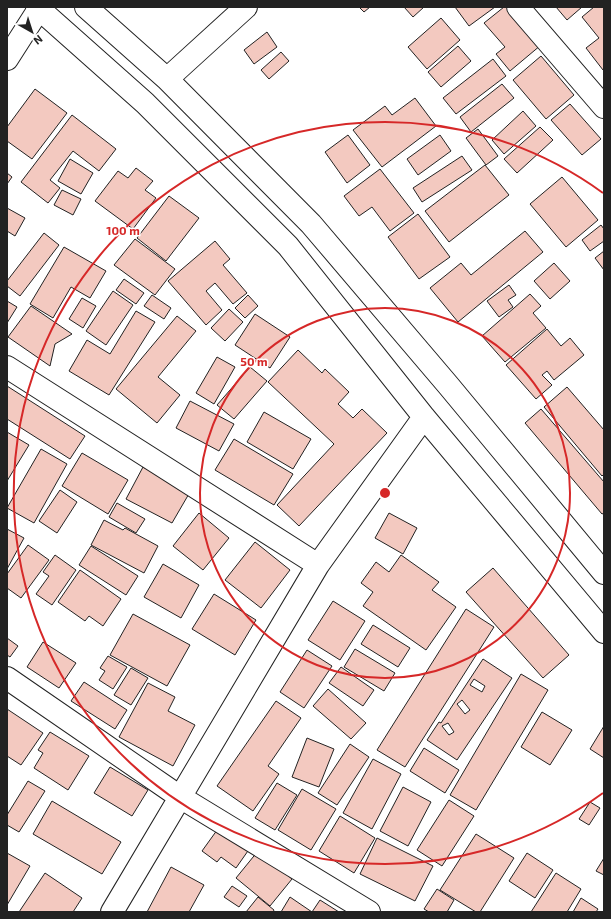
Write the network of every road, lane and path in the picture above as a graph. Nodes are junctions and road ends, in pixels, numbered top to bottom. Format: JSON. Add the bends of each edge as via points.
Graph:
{"nodes":[{"id":1,"x":86,"y":7,"type":"edge"},
{"id":2,"x":246,"y":7,"type":"edge"},
{"id":3,"x":518,"y":7,"type":"edge"},
{"id":4,"x":38,"y":8,"type":"edge"},
{"id":5,"x":7,"y":59,"type":"edge"},
{"id":6,"x":167,"y":79,"type":"junction"},
{"id":7,"x":604,"y":107,"type":"edge"},
{"id":8,"x":7,"y":367,"type":"edge"},
{"id":9,"x":424,"y":417,"type":"junction"},
{"id":10,"x":600,"y":561,"type":"edge"},
{"id":11,"x":318,"y":564,"type":"junction"},
{"id":12,"x":604,"y":632,"type":"edge"},
{"id":13,"x":7,"y":678,"type":"edge"},
{"id":14,"x":180,"y":797,"type":"junction"},
{"id":15,"x":112,"y":912,"type":"edge"},
{"id":16,"x":369,"y":912,"type":"edge"}],
"edges":[{"from":1,"to":6,"type":"street"},
{"from":2,"to":6,"type":"street"},
{"from":3,"to":7,"type":"street"},
{"from":4,"to":5,"type":"street"},
{"from":4,"to":9,"type":"street","via":[[145,103],[288,246]]},
{"from":6,"to":10,"type":"street","via":[[311,224]]},
{"from":8,"to":11,"type":"street"},
{"from":9,"to":11,"type":"street"},
{"from":9,"to":12,"type":"street"},
{"from":11,"to":14,"type":"street"},
{"from":13,"to":14,"type":"street"},
{"from":14,"to":15,"type":"street"},
{"from":14,"to":16,"type":"street"}]}
